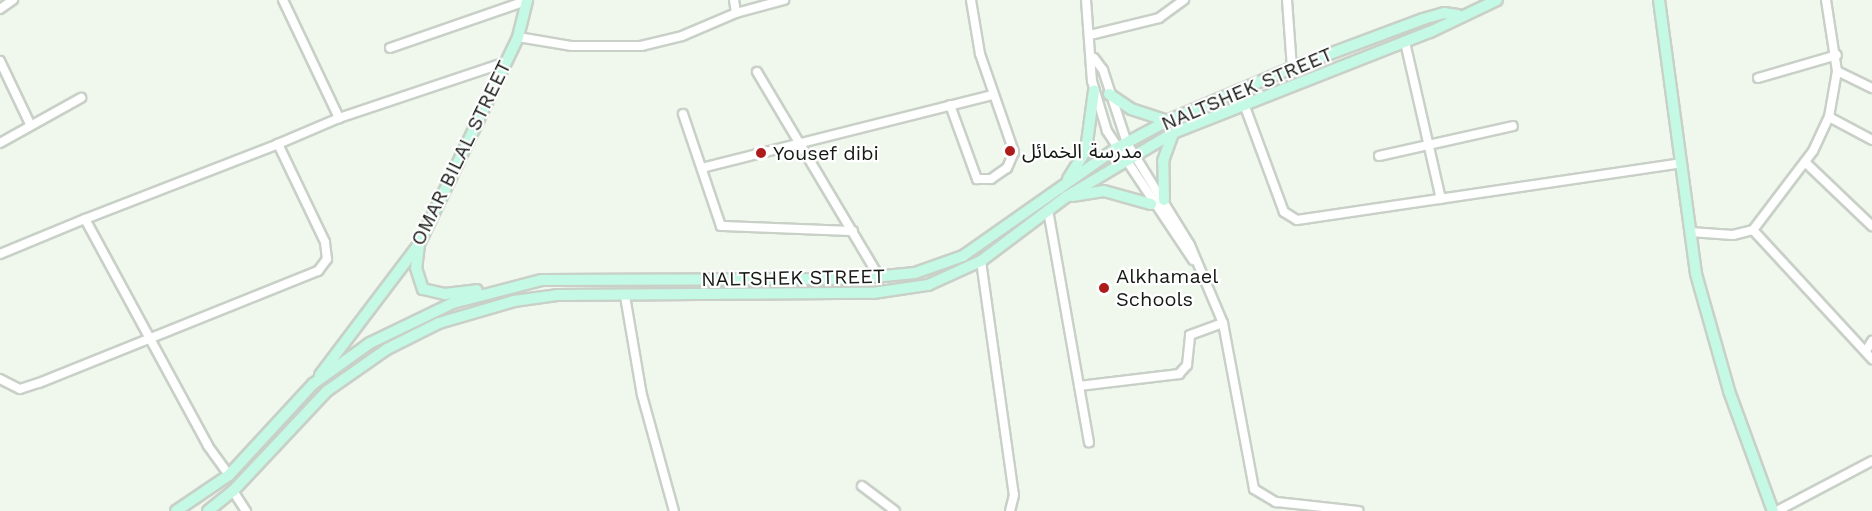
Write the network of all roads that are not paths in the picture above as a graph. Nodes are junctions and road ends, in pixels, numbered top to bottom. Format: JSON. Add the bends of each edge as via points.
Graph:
{"nodes":[{"id":1,"x":13,"y":0,"type":"edge"},
{"id":2,"x":283,"y":0,"type":"edge"},
{"id":3,"x":734,"y":0,"type":"edge"},
{"id":4,"x":784,"y":0,"type":"edge"},
{"id":5,"x":971,"y":0,"type":"edge"},
{"id":6,"x":1086,"y":0,"type":"edge"},
{"id":7,"x":1184,"y":0,"type":"edge"},
{"id":8,"x":1287,"y":0,"type":"edge"},
{"id":9,"x":1497,"y":0,"type":"edge"},
{"id":10,"x":1659,"y":0,"type":"edge"},
{"id":11,"x":1826,"y":0,"type":"edge"},
{"id":12,"x":527,"y":1,"type":"edge"},
{"id":13,"x":1480,"y":3,"type":"edge"},
{"id":14,"x":0,"y":9,"type":"edge"},
{"id":15,"x":736,"y":12,"type":"junction"},
{"id":16,"x":1458,"y":15,"type":"junction"},
{"id":17,"x":1090,"y":35,"type":"junction"},
{"id":18,"x":518,"y":37,"type":"junction"},
{"id":19,"x":1405,"y":42,"type":"junction"},
{"id":20,"x":390,"y":48,"type":"dead end"},
{"id":21,"x":1837,"y":55,"type":"junction"},
{"id":22,"x":1094,"y":58,"type":"junction"},
{"id":23,"x":0,"y":61,"type":"edge"},
{"id":24,"x":506,"y":62,"type":"junction"},
{"id":25,"x":1292,"y":68,"type":"junction"},
{"id":26,"x":1837,"y":70,"type":"junction"},
{"id":27,"x":757,"y":72,"type":"dead end"},
{"id":28,"x":1758,"y":78,"type":"dead end"},
{"id":29,"x":1872,"y":88,"type":"edge"},
{"id":30,"x":1094,"y":92,"type":"junction"},
{"id":31,"x":1109,"y":94,"type":"junction"},
{"id":32,"x":993,"y":95,"type":"junction"},
{"id":33,"x":81,"y":98,"type":"dead end"},
{"id":34,"x":1244,"y":104,"type":"junction"},
{"id":35,"x":950,"y":105,"type":"junction"},
{"id":36,"x":683,"y":114,"type":"dead end"},
{"id":37,"x":1829,"y":117,"type":"junction"},
{"id":38,"x":339,"y":118,"type":"junction"},
{"id":39,"x":1167,"y":121,"type":"junction"},
{"id":40,"x":30,"y":124,"type":"junction"},
{"id":41,"x":1513,"y":126,"type":"dead end"},
{"id":42,"x":1173,"y":133,"type":"junction"},
{"id":43,"x":1872,"y":140,"type":"edge"},
{"id":44,"x":0,"y":143,"type":"edge"},
{"id":45,"x":1127,"y":143,"type":"junction"},
{"id":46,"x":278,"y":144,"type":"junction"},
{"id":47,"x":1430,"y":145,"type":"junction"},
{"id":48,"x":800,"y":146,"type":"junction"},
{"id":49,"x":1115,"y":149,"type":"junction"},
{"id":50,"x":1134,"y":154,"type":"junction"},
{"id":51,"x":1379,"y":156,"type":"dead end"},
{"id":52,"x":1123,"y":161,"type":"junction"},
{"id":53,"x":1806,"y":162,"type":"junction"},
{"id":54,"x":1681,"y":163,"type":"junction"},
{"id":55,"x":702,"y":168,"type":"junction"},
{"id":56,"x":1065,"y":183,"type":"junction"},
{"id":57,"x":1066,"y":197,"type":"junction"},
{"id":58,"x":1442,"y":199,"type":"junction"},
{"id":59,"x":1164,"y":200,"type":"junction"},
{"id":60,"x":1151,"y":204,"type":"junction"},
{"id":61,"x":1048,"y":210,"type":"junction"},
{"id":62,"x":85,"y":219,"type":"junction"},
{"id":63,"x":1872,"y":226,"type":"edge"},
{"id":64,"x":1753,"y":230,"type":"junction"},
{"id":65,"x":853,"y":231,"type":"junction"},
{"id":66,"x":1690,"y":232,"type":"junction"},
{"id":67,"x":419,"y":244,"type":"junction"},
{"id":68,"x":0,"y":254,"type":"edge"},
{"id":69,"x":981,"y":261,"type":"junction"},
{"id":70,"x":1196,"y":264,"type":"junction"},
{"id":71,"x":880,"y":278,"type":"junction"},
{"id":72,"x":501,"y":288,"type":"junction"},
{"id":73,"x":625,"y":296,"type":"junction"},
{"id":74,"x":1223,"y":324,"type":"junction"},
{"id":75,"x":149,"y":341,"type":"junction"},
{"id":76,"x":1872,"y":341,"type":"edge"},
{"id":77,"x":1866,"y":351,"type":"junction"},
{"id":78,"x":1872,"y":359,"type":"edge"},
{"id":79,"x":0,"y":379,"type":"edge"},
{"id":80,"x":313,"y":384,"type":"junction"},
{"id":81,"x":1079,"y":386,"type":"junction"},
{"id":82,"x":1089,"y":441,"type":"dead end"},
{"id":83,"x":1872,"y":461,"type":"edge"},
{"id":84,"x":229,"y":475,"type":"junction"},
{"id":85,"x":862,"y":486,"type":"dead end"},
{"id":86,"x":233,"y":491,"type":"junction"},
{"id":87,"x":176,"y":511,"type":"edge"},
{"id":88,"x":208,"y":511,"type":"edge"},
{"id":89,"x":246,"y":511,"type":"edge"},
{"id":90,"x":674,"y":511,"type":"edge"},
{"id":91,"x":895,"y":511,"type":"edge"},
{"id":92,"x":1010,"y":511,"type":"edge"},
{"id":93,"x":1359,"y":511,"type":"edge"},
{"id":94,"x":1775,"y":511,"type":"edge"}],
"edges":[{"from":1,"to":14,"type":"street"},
{"from":2,"to":38,"type":"street"},
{"from":3,"to":15,"type":"street"},
{"from":4,"to":15,"type":"street"},
{"from":5,"to":32,"type":"street"},
{"from":6,"to":17,"type":"street"},
{"from":7,"to":17,"type":"street","via":[[1159,18]]},
{"from":8,"to":25,"type":"street"},
{"from":9,"to":13,"type":"main road","name":"NALTSHEK STREET"},
{"from":10,"to":54,"type":"main road"},
{"from":11,"to":21,"type":"street"},
{"from":12,"to":18,"type":"main road","name":"OMAR BILAL STREET"},
{"from":12,"to":20,"type":"street"},
{"from":13,"to":16,"type":"main road","name":"NALTSHEK STREET"},
{"from":15,"to":18,"type":"street","via":[[682,36],[641,45],[582,47]]},
{"from":16,"to":19,"type":"main road","name":"NALTSHEK STREET","via":[[1448,25]]},
{"from":16,"to":25,"type":"main road","name":"NALTSHEK STREET","via":[[1444,13],[1423,19]]},
{"from":17,"to":22,"type":"street"},
{"from":18,"to":24,"type":"main road","name":"OMAR BILAL STREET"},
{"from":19,"to":34,"type":"main road","name":"NALTSHEK STREET"},
{"from":19,"to":47,"type":"street"},
{"from":21,"to":26,"type":"street"},
{"from":21,"to":28,"type":"street"},
{"from":22,"to":30,"type":"street"},
{"from":22,"to":31,"type":"street"},
{"from":23,"to":40,"type":"street"},
{"from":24,"to":38,"type":"street"},
{"from":24,"to":67,"type":"main road","name":"OMAR BILAL STREET"},
{"from":25,"to":39,"type":"main road","name":"NALTSHEK STREET"},
{"from":26,"to":29,"type":"street"},
{"from":26,"to":37,"type":"street"},
{"from":27,"to":48,"type":"street"},
{"from":30,"to":49,"type":"street"},
{"from":30,"to":56,"type":"main road","via":[[1086,150]]},
{"from":31,"to":39,"type":"main road","via":[[1131,109]]},
{"from":31,"to":45,"type":"street"},
{"from":32,"to":35,"type":"street"},
{"from":32,"to":35,"type":"street","via":[[1014,152],[1007,168],[986,181],[973,174]]},
{"from":33,"to":40,"type":"street"},
{"from":34,"to":42,"type":"main road","name":"NALTSHEK STREET"},
{"from":34,"to":58,"type":"street","via":[[1282,207],[1292,219]]},
{"from":35,"to":48,"type":"street"},
{"from":36,"to":55,"type":"street"},
{"from":37,"to":43,"type":"street"},
{"from":37,"to":53,"type":"street"},
{"from":38,"to":46,"type":"street"},
{"from":39,"to":45,"type":"main road","name":"NALTSHEK STREET"},
{"from":40,"to":44,"type":"street"},
{"from":41,"to":47,"type":"street"},
{"from":42,"to":50,"type":"main road","name":"NALTSHEK STREET"},
{"from":42,"to":59,"type":"main road","via":[[1163,161]]},
{"from":45,"to":49,"type":"main road","name":"NALTSHEK STREET"},
{"from":45,"to":50,"type":"street"},
{"from":46,"to":62,"type":"street"},
{"from":46,"to":75,"type":"street","via":[[325,242],[324,265],[310,276]]},
{"from":47,"to":51,"type":"street"},
{"from":47,"to":58,"type":"street"},
{"from":48,"to":55,"type":"street"},
{"from":48,"to":65,"type":"street"},
{"from":49,"to":52,"type":"street"},
{"from":49,"to":56,"type":"main road","name":"NALTSHEK STREET"},
{"from":50,"to":52,"type":"main road","name":"NALTSHEK STREET"},
{"from":50,"to":59,"type":"street"},
{"from":52,"to":57,"type":"main road","name":"NALTSHEK STREET"},
{"from":52,"to":60,"type":"street"},
{"from":53,"to":63,"type":"street"},
{"from":53,"to":64,"type":"street"},
{"from":54,"to":58,"type":"street"},
{"from":54,"to":66,"type":"main road"},
{"from":55,"to":65,"type":"street","via":[[724,229]]},
{"from":56,"to":71,"type":"main road","name":"NALTSHEK STREET","via":[[963,256]]},
{"from":57,"to":60,"type":"main road","via":[[1104,191]]},
{"from":57,"to":61,"type":"main road","name":"NALTSHEK STREET"},
{"from":59,"to":70,"type":"street"},
{"from":60,"to":70,"type":"street"},
{"from":61,"to":69,"type":"main road","name":"NALTSHEK STREET"},
{"from":61,"to":81,"type":"street"},
{"from":62,"to":68,"type":"street"},
{"from":62,"to":75,"type":"street"},
{"from":64,"to":66,"type":"street","via":[[1733,235]]},
{"from":64,"to":77,"type":"street"},
{"from":65,"to":71,"type":"street"},
{"from":66,"to":94,"type":"main road","via":[[1718,356]]},
{"from":67,"to":72,"type":"main road","via":[[416,268],[423,289],[445,294]]},
{"from":67,"to":80,"type":"main road","name":"OMAR BILAL STREET"},
{"from":69,"to":73,"type":"main road","name":"NALTSHEK STREET","via":[[942,280],[896,291]]},
{"from":69,"to":92,"type":"street","via":[[1012,481]]},
{"from":70,"to":74,"type":"street"},
{"from":71,"to":72,"type":"main road","name":"NALTSHEK STREET","via":[[571,279]]},
{"from":72,"to":80,"type":"main road","name":"NALTSHEK STREET","via":[[393,330]]},
{"from":73,"to":86,"type":"main road","name":"NALTSHEK STREET","via":[[556,295],[514,301],[417,333],[327,391]]},
{"from":73,"to":90,"type":"street","via":[[642,395]]},
{"from":74,"to":81,"type":"street","via":[[1192,333],[1187,365],[1179,374]]},
{"from":74,"to":93,"type":"street","via":[[1254,489],[1276,502]]},
{"from":75,"to":79,"type":"street","via":[[20,389]]},
{"from":75,"to":84,"type":"street"},
{"from":76,"to":77,"type":"street"},
{"from":77,"to":78,"type":"street"},
{"from":80,"to":84,"type":"main road","name":"NALTSHEK STREET"},
{"from":81,"to":82,"type":"street"},
{"from":83,"to":94,"type":"street"},
{"from":84,"to":87,"type":"main road","name":"NALTSHEK STREET"},
{"from":85,"to":91,"type":"street"},
{"from":86,"to":88,"type":"main road","name":"NALTSHEK STREET"},
{"from":86,"to":89,"type":"street"}]}
